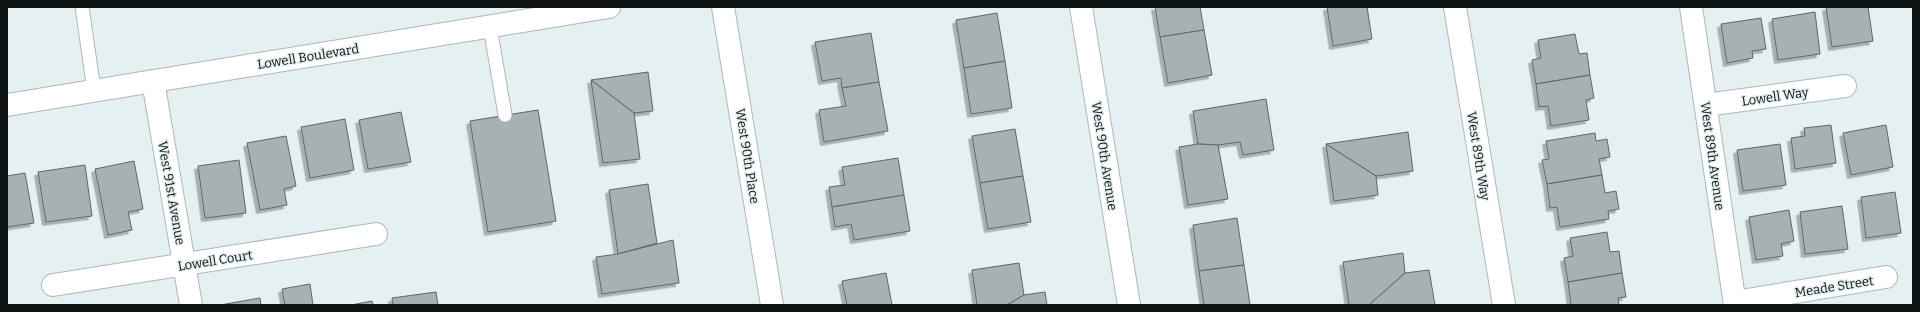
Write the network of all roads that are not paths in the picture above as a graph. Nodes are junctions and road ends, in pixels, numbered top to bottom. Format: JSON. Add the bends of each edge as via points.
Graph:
{"nodes":[{"id":1,"x":82,"y":7,"type":"edge"},
{"id":2,"x":609,"y":7,"type":"edge"},
{"id":3,"x":723,"y":7,"type":"edge"},
{"id":4,"x":1081,"y":7,"type":"edge"},
{"id":5,"x":1455,"y":7,"type":"edge"},
{"id":6,"x":1691,"y":7,"type":"edge"},
{"id":7,"x":537,"y":13,"type":"edge"},
{"id":8,"x":490,"y":27,"type":"junction"},
{"id":9,"x":154,"y":82,"type":"junction"},
{"id":10,"x":1844,"y":86,"type":"dead end"},
{"id":11,"x":94,"y":90,"type":"junction"},
{"id":12,"x":7,"y":105,"type":"edge"},
{"id":13,"x":1706,"y":105,"type":"junction"},
{"id":14,"x":505,"y":115,"type":"dead end"},
{"id":15,"x":376,"y":234,"type":"dead end"},
{"id":16,"x":185,"y":264,"type":"junction"},
{"id":17,"x":1886,"y":277,"type":"dead end"},
{"id":18,"x":53,"y":285,"type":"dead end"},
{"id":19,"x":1735,"y":303,"type":"edge"},
{"id":20,"x":191,"y":305,"type":"edge"},
{"id":21,"x":772,"y":305,"type":"edge"},
{"id":22,"x":1129,"y":305,"type":"edge"},
{"id":23,"x":1504,"y":305,"type":"edge"}],
"edges":[{"from":1,"to":11,"type":"lane"},
{"from":2,"to":7,"type":"street","name":"Lowell Boulevard"},
{"from":3,"to":21,"type":"street","name":"West 90th Place"},
{"from":4,"to":22,"type":"street","name":"West 90th Avenue"},
{"from":5,"to":23,"type":"street","name":"West 89th Way"},
{"from":6,"to":13,"type":"street","name":"West 89th Avenue"},
{"from":7,"to":8,"type":"street","name":"Lowell Boulevard"},
{"from":8,"to":9,"type":"street","name":"Lowell Boulevard"},
{"from":8,"to":14,"type":"lane"},
{"from":9,"to":11,"type":"street","name":"Lowell Boulevard"},
{"from":9,"to":16,"type":"street","name":"West 91st Avenue"},
{"from":10,"to":13,"type":"street","name":"Lowell Way"},
{"from":11,"to":12,"type":"street","name":"Lowell Boulevard"},
{"from":13,"to":19,"type":"street","name":"West 89th Avenue"},
{"from":15,"to":16,"type":"street","name":"Lowell Court"},
{"from":16,"to":18,"type":"street","name":"Lowell Court"},
{"from":16,"to":20,"type":"street","name":"West 91st Avenue"},
{"from":17,"to":19,"type":"street","name":"Meade Street"}]}
